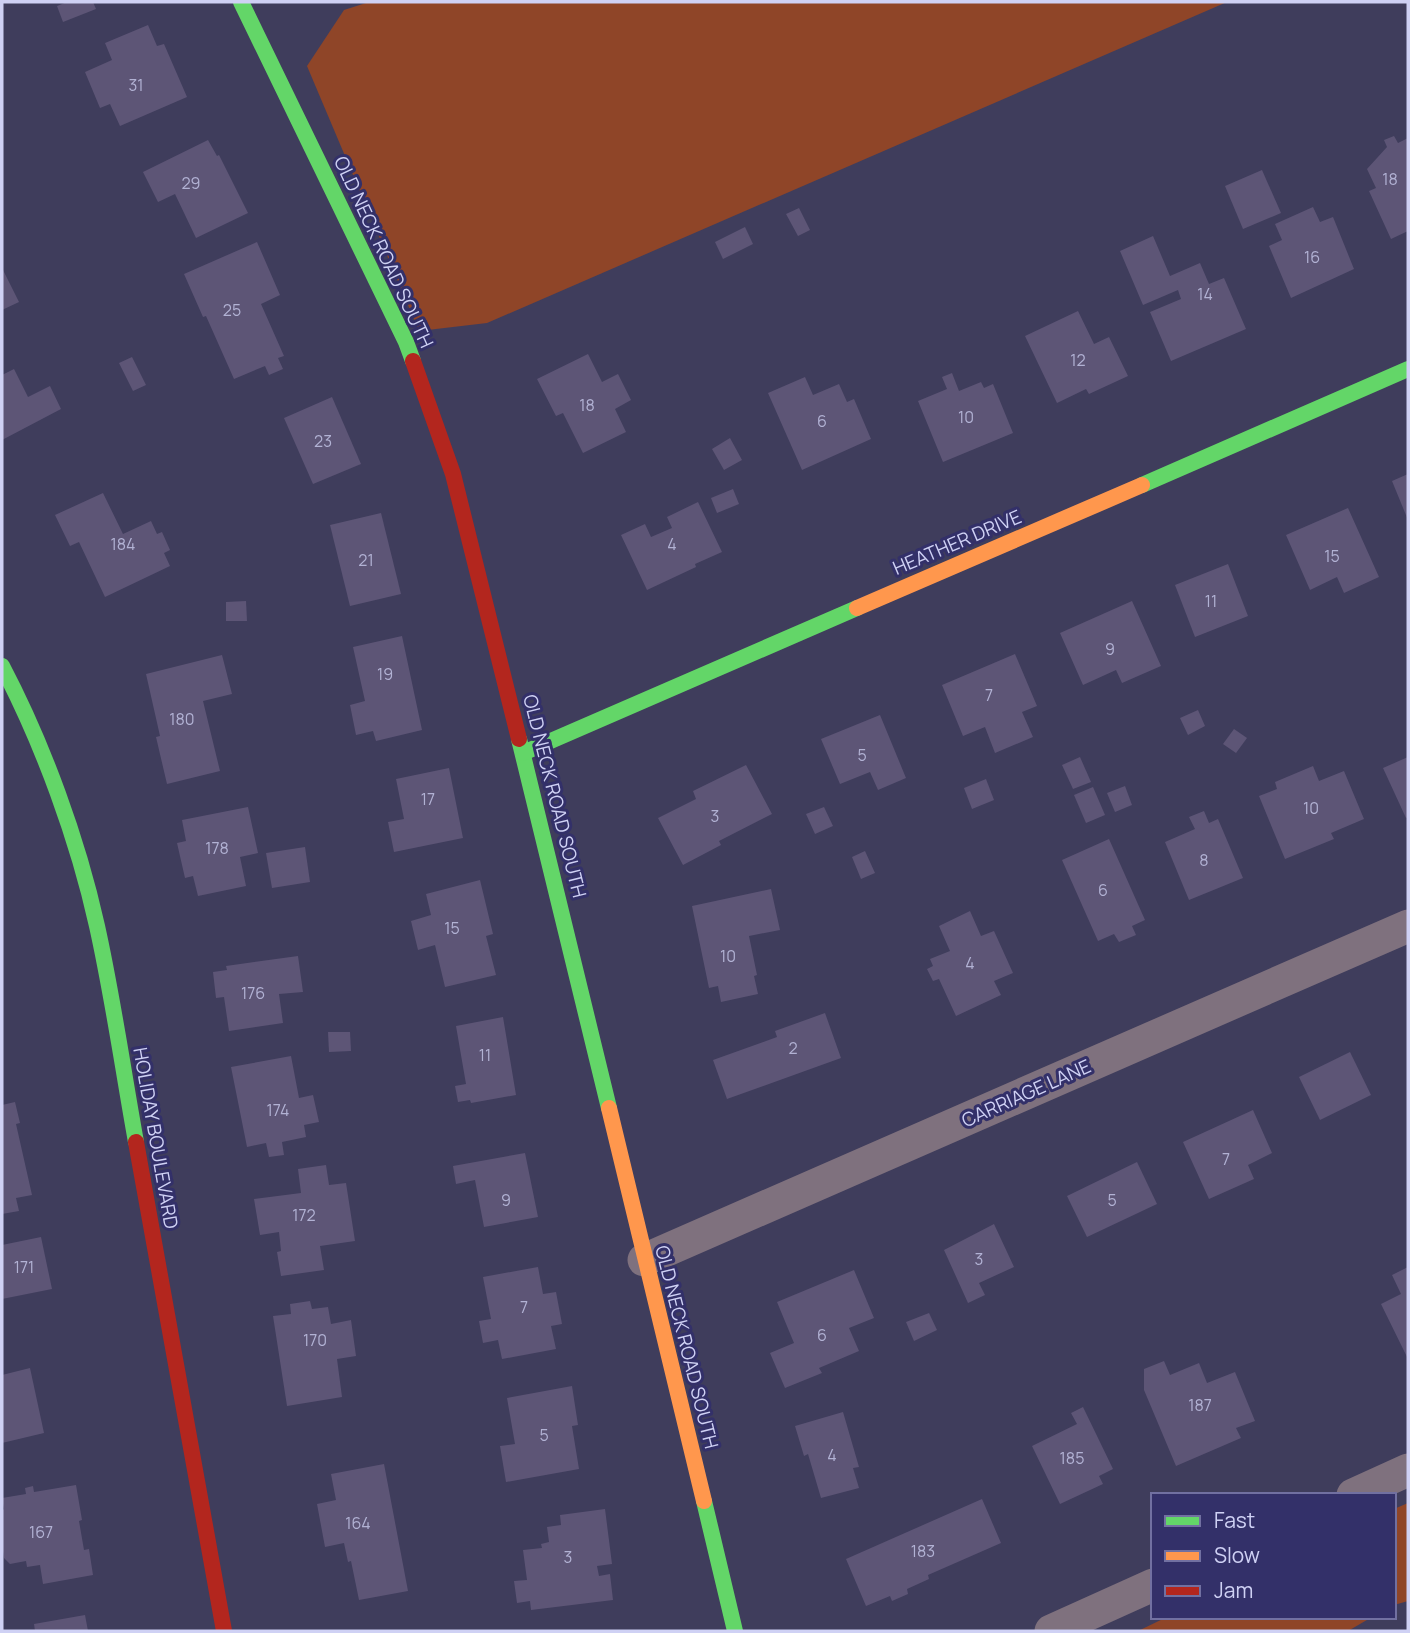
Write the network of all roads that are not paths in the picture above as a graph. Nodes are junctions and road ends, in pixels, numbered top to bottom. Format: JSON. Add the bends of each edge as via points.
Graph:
{"nodes":[{"id":1,"x":241,"y":2,"type":"edge"},
{"id":2,"x":1408,"y":369,"type":"edge"},
{"id":3,"x":2,"y":666,"type":"edge"},
{"id":4,"x":523,"y":753,"type":"junction"},
{"id":5,"x":1408,"y":926,"type":"edge"},
{"id":6,"x":644,"y":1260,"type":"junction"},
{"id":7,"x":1408,"y":1470,"type":"edge"},
{"id":8,"x":1357,"y":1493,"type":"edge"},
{"id":9,"x":1151,"y":1586,"type":"edge"},
{"id":10,"x":224,"y":1631,"type":"edge"},
{"id":11,"x":735,"y":1631,"type":"edge"},
{"id":12,"x":1051,"y":1631,"type":"edge"}],
"edges":[{"from":1,"to":4,"type":"street","name":"OLD NECK ROAD SOUTH","via":[[406,342],[453,474]]},
{"from":2,"to":4,"type":"street","name":"HEATHER DRIVE"},
{"from":3,"to":10,"type":"street","name":"HOLIDAY BOULEVARD","via":[[22,702],[67,819],[97,925]]},
{"from":4,"to":6,"type":"street","name":"OLD NECK ROAD SOUTH"},
{"from":5,"to":6,"type":"street","name":"CARRIAGE LANE"},
{"from":6,"to":11,"type":"street","name":"OLD NECK ROAD SOUTH"},
{"from":7,"to":8,"type":"street"},
{"from":9,"to":12,"type":"street"}]}
